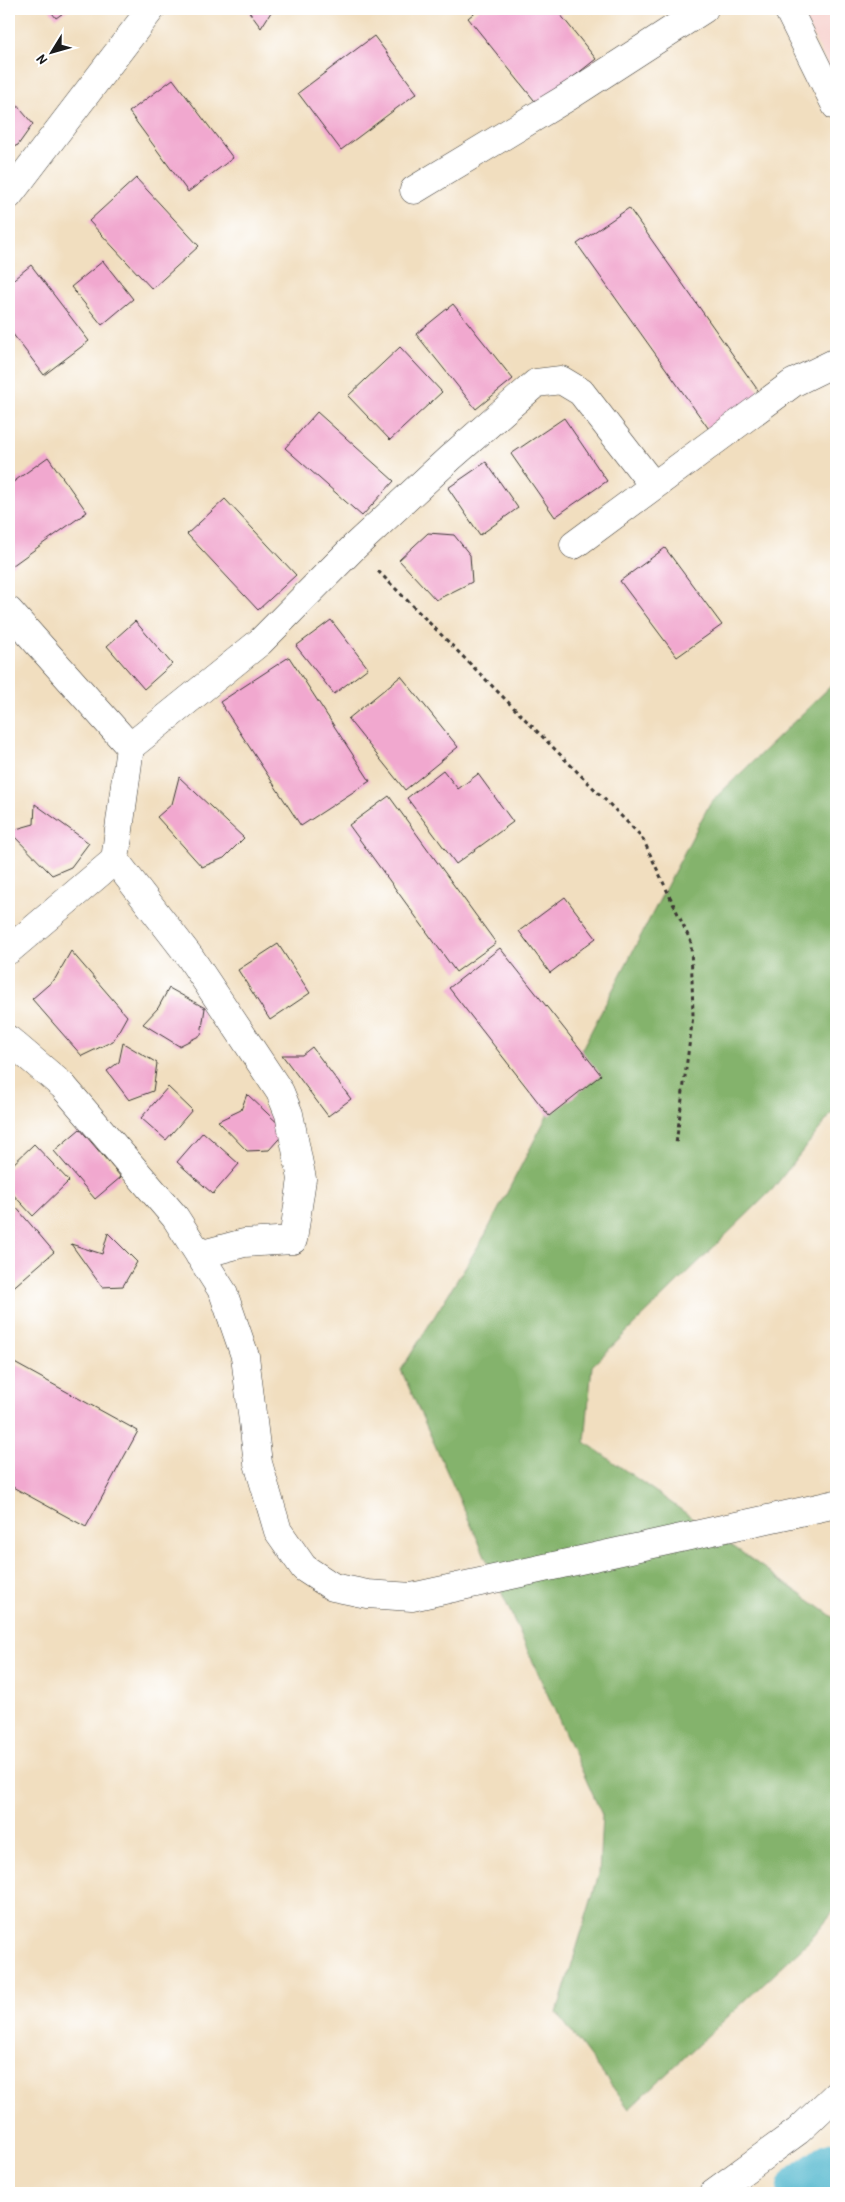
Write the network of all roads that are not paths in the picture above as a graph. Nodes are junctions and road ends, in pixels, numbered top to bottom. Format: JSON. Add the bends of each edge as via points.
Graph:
{"nodes":[{"id":1,"x":151,"y":9,"type":"edge"},
{"id":2,"x":704,"y":9,"type":"edge"},
{"id":3,"x":788,"y":9,"type":"edge"},
{"id":4,"x":836,"y":106,"type":"edge"},
{"id":5,"x":414,"y":190,"type":"dead end"},
{"id":6,"x":9,"y":195,"type":"edge"},
{"id":7,"x":836,"y":362,"type":"edge"},
{"id":8,"x":653,"y":485,"type":"junction"},
{"id":9,"x":574,"y":545,"type":"dead end"},
{"id":10,"x":9,"y":611,"type":"edge"},
{"id":11,"x":130,"y":747,"type":"junction"},
{"id":12,"x":115,"y":860,"type":"junction"},
{"id":13,"x":9,"y":950,"type":"edge"},
{"id":14,"x":9,"y":1040,"type":"edge"},
{"id":15,"x":199,"y":1255,"type":"junction"},
{"id":16,"x":836,"y":1504,"type":"edge"},
{"id":17,"x":836,"y":2095,"type":"edge"},
{"id":18,"x":713,"y":2193,"type":"edge"}],
"edges":[{"from":1,"to":6,"type":"street"},
{"from":2,"to":5,"type":"street","via":[[568,97]]},
{"from":3,"to":4,"type":"street"},
{"from":7,"to":8,"type":"street","via":[[793,383]]},
{"from":8,"to":9,"type":"street"},
{"from":8,"to":11,"type":"street","via":[[581,392],[561,380],[536,383],[354,547],[260,642]]},
{"from":10,"to":11,"type":"street"},
{"from":11,"to":12,"type":"street"},
{"from":12,"to":13,"type":"street"},
{"from":12,"to":15,"type":"street","via":[[190,957],[280,1092],[290,1114],[302,1179],[293,1240],[244,1243]]},
{"from":14,"to":15,"type":"street","via":[[63,1086],[175,1217]]},
{"from":15,"to":16,"type":"street","via":[[223,1292],[244,1356],[258,1462],[278,1531],[304,1568],[333,1587],[367,1594],[412,1597]]},
{"from":17,"to":18,"type":"street","via":[[798,2131]]}]}
